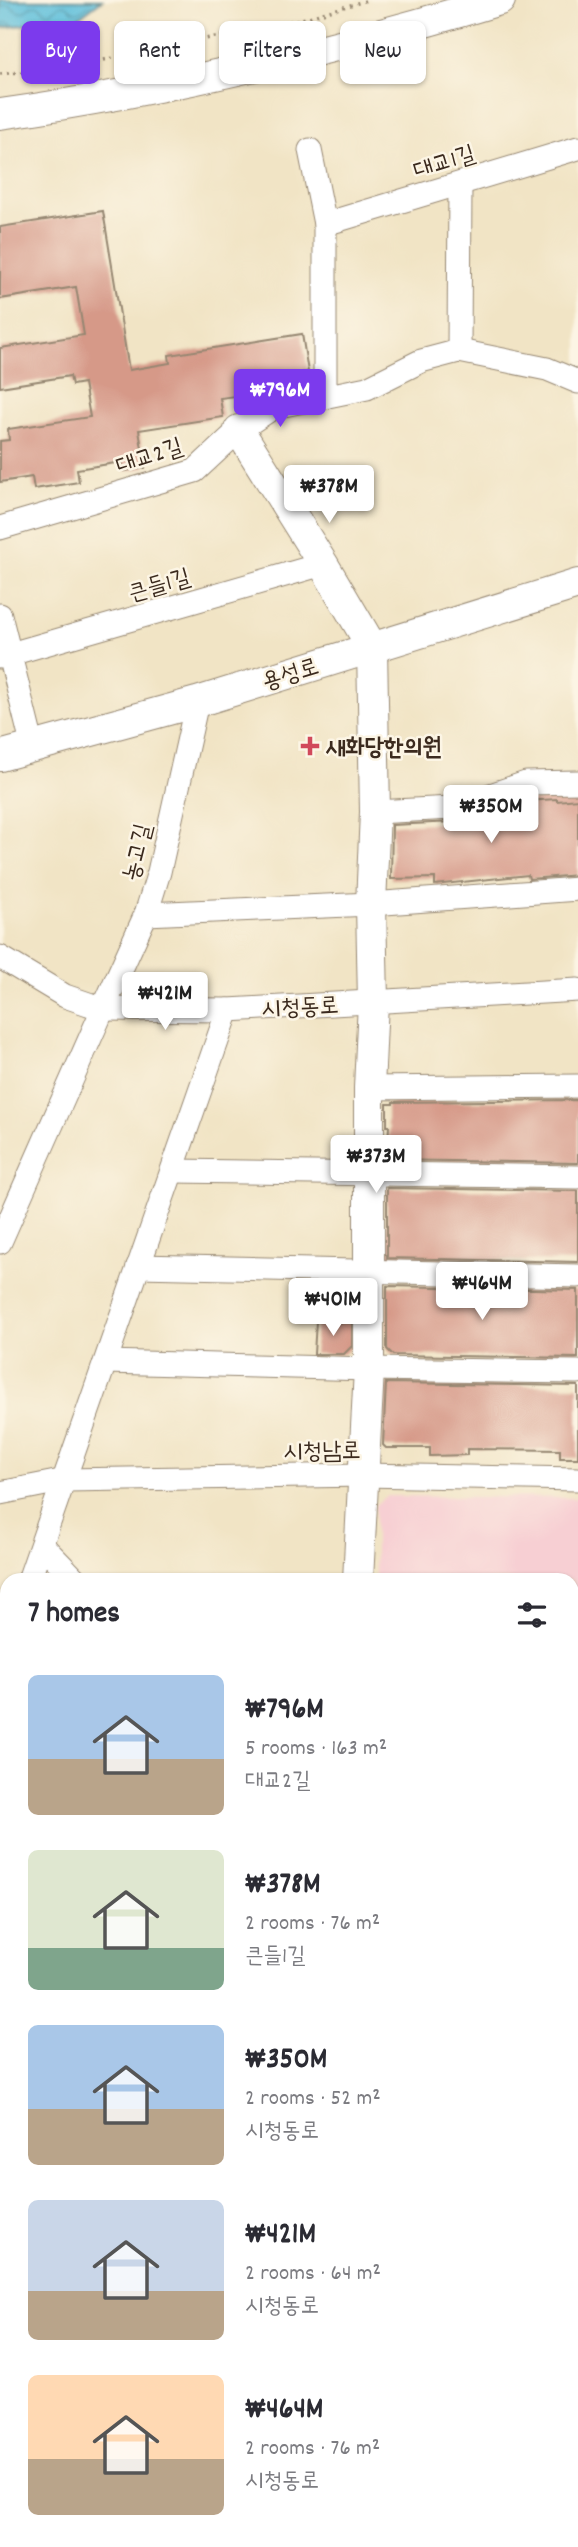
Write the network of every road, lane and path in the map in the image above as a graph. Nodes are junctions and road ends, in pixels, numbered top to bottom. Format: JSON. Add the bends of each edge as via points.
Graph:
{"nodes":[{"id":1,"x":368,"y":0,"type":"edge"},
{"id":2,"x":500,"y":0,"type":"edge"},
{"id":3,"x":0,"y":74,"type":"edge"},
{"id":4,"x":0,"y":114,"type":"edge"},
{"id":5,"x":578,"y":148,"type":"edge"},
{"id":6,"x":310,"y":150,"type":"dead end"},
{"id":7,"x":460,"y":184,"type":"junction"},
{"id":8,"x":325,"y":224,"type":"junction"},
{"id":9,"x":459,"y":351,"type":"junction"},
{"id":10,"x":578,"y":382,"type":"edge"},
{"id":11,"x":325,"y":397,"type":"junction"},
{"id":12,"x":239,"y":430,"type":"junction"},
{"id":13,"x":0,"y":528,"type":"edge"},
{"id":14,"x":323,"y":564,"type":"junction"},
{"id":15,"x":578,"y":584,"type":"edge"},
{"id":16,"x":0,"y":615,"type":"edge"},
{"id":17,"x":372,"y":648,"type":"junction"},
{"id":18,"x":5,"y":656,"type":"edge"},
{"id":19,"x":197,"y":702,"type":"junction"},
{"id":20,"x":33,"y":748,"type":"junction"},
{"id":21,"x":0,"y":756,"type":"edge"},
{"id":22,"x":578,"y":782,"type":"edge"},
{"id":23,"x":375,"y":812,"type":"junction"},
{"id":24,"x":578,"y":889,"type":"edge"},
{"id":25,"x":371,"y":904,"type":"junction"},
{"id":26,"x":146,"y":914,"type":"junction"},
{"id":27,"x":0,"y":957,"type":"edge"},
{"id":28,"x":578,"y":990,"type":"edge"},
{"id":29,"x":373,"y":1002,"type":"junction"},
{"id":30,"x":103,"y":1009,"type":"junction"},
{"id":31,"x":228,"y":1010,"type":"junction"},
{"id":32,"x":578,"y":1086,"type":"edge"},
{"id":33,"x":369,"y":1088,"type":"junction"},
{"id":34,"x":174,"y":1171,"type":"junction"},
{"id":35,"x":369,"y":1173,"type":"junction"},
{"id":36,"x":578,"y":1177,"type":"edge"},
{"id":37,"x":0,"y":1242,"type":"edge"},
{"id":38,"x":138,"y":1266,"type":"junction"},
{"id":39,"x":368,"y":1273,"type":"junction"},
{"id":40,"x":578,"y":1276,"type":"edge"},
{"id":41,"x":106,"y":1362,"type":"junction"},
{"id":42,"x":369,"y":1369,"type":"junction"},
{"id":43,"x":578,"y":1372,"type":"edge"},
{"id":44,"x":363,"y":1475,"type":"junction"},
{"id":45,"x":578,"y":1479,"type":"edge"},
{"id":46,"x":66,"y":1480,"type":"junction"},
{"id":47,"x":0,"y":1493,"type":"edge"},
{"id":48,"x":41,"y":1545,"type":"junction"},
{"id":49,"x":31,"y":1573,"type":"edge"},
{"id":50,"x":69,"y":1573,"type":"edge"},
{"id":51,"x":358,"y":1573,"type":"edge"}],
"edges":[{"from":1,"to":3,"type":"path","via":[[302,19],[70,67]]},
{"from":2,"to":4,"type":"street","via":[[287,60],[89,102]]},
{"from":5,"to":7,"type":"street","name":"대교1길"},
{"from":6,"to":8,"type":"street"},
{"from":7,"to":8,"type":"street","name":"대교1길"},
{"from":7,"to":9,"type":"street"},
{"from":8,"to":11,"type":"street"},
{"from":9,"to":10,"type":"street","name":"대교2길","via":[[547,369]]},
{"from":9,"to":11,"type":"street","name":"대교2길","via":[[421,361],[367,388]]},
{"from":11,"to":12,"type":"street","name":"대교2길","via":[[274,407]]},
{"from":12,"to":13,"type":"street","name":"대교2길","via":[[195,471]]},
{"from":12,"to":14,"type":"street"},
{"from":14,"to":17,"type":"street"},
{"from":14,"to":18,"type":"street","name":"큰들1길"},
{"from":15,"to":17,"type":"street","name":"용성로"},
{"from":16,"to":18,"type":"street"},
{"from":17,"to":19,"type":"street","name":"용성로"},
{"from":17,"to":23,"type":"street","name":"시청동로"},
{"from":18,"to":20,"type":"street"},
{"from":19,"to":20,"type":"street","name":"용성로"},
{"from":19,"to":26,"type":"street","name":"농고길"},
{"from":20,"to":21,"type":"street","name":"용성로"},
{"from":22,"to":23,"type":"street","via":[[526,783],[452,808]]},
{"from":23,"to":25,"type":"street","name":"시청동로"},
{"from":24,"to":25,"type":"street"},
{"from":25,"to":26,"type":"street"},
{"from":25,"to":29,"type":"street","name":"시청동로"},
{"from":26,"to":30,"type":"street","name":"농고길"},
{"from":27,"to":30,"type":"street","via":[[65,996]]},
{"from":28,"to":29,"type":"street","name":"시청동로"},
{"from":29,"to":31,"type":"street","name":"시청동로"},
{"from":29,"to":33,"type":"street","name":"시청동로"},
{"from":30,"to":31,"type":"street"},
{"from":30,"to":37,"type":"street","name":"농고길"},
{"from":31,"to":34,"type":"street","name":"시청동로"},
{"from":32,"to":33,"type":"street"},
{"from":33,"to":35,"type":"street","name":"시청동로"},
{"from":34,"to":35,"type":"street"},
{"from":34,"to":38,"type":"street","name":"시청동로"},
{"from":35,"to":36,"type":"street"},
{"from":35,"to":39,"type":"street","name":"시청동로"},
{"from":38,"to":39,"type":"street"},
{"from":38,"to":41,"type":"street","name":"시청동로"},
{"from":39,"to":40,"type":"street"},
{"from":39,"to":42,"type":"street","name":"시청동로"},
{"from":41,"to":42,"type":"street"},
{"from":41,"to":46,"type":"street","name":"시청동로"},
{"from":42,"to":43,"type":"street"},
{"from":42,"to":44,"type":"street","name":"시청동로"},
{"from":44,"to":45,"type":"street","name":"시청남로"},
{"from":44,"to":46,"type":"street","name":"시청남로"},
{"from":44,"to":51,"type":"street","name":"시청동로"},
{"from":46,"to":47,"type":"street","name":"시청남로"},
{"from":46,"to":48,"type":"street"},
{"from":48,"to":49,"type":"street"},
{"from":48,"to":50,"type":"street"}]}
